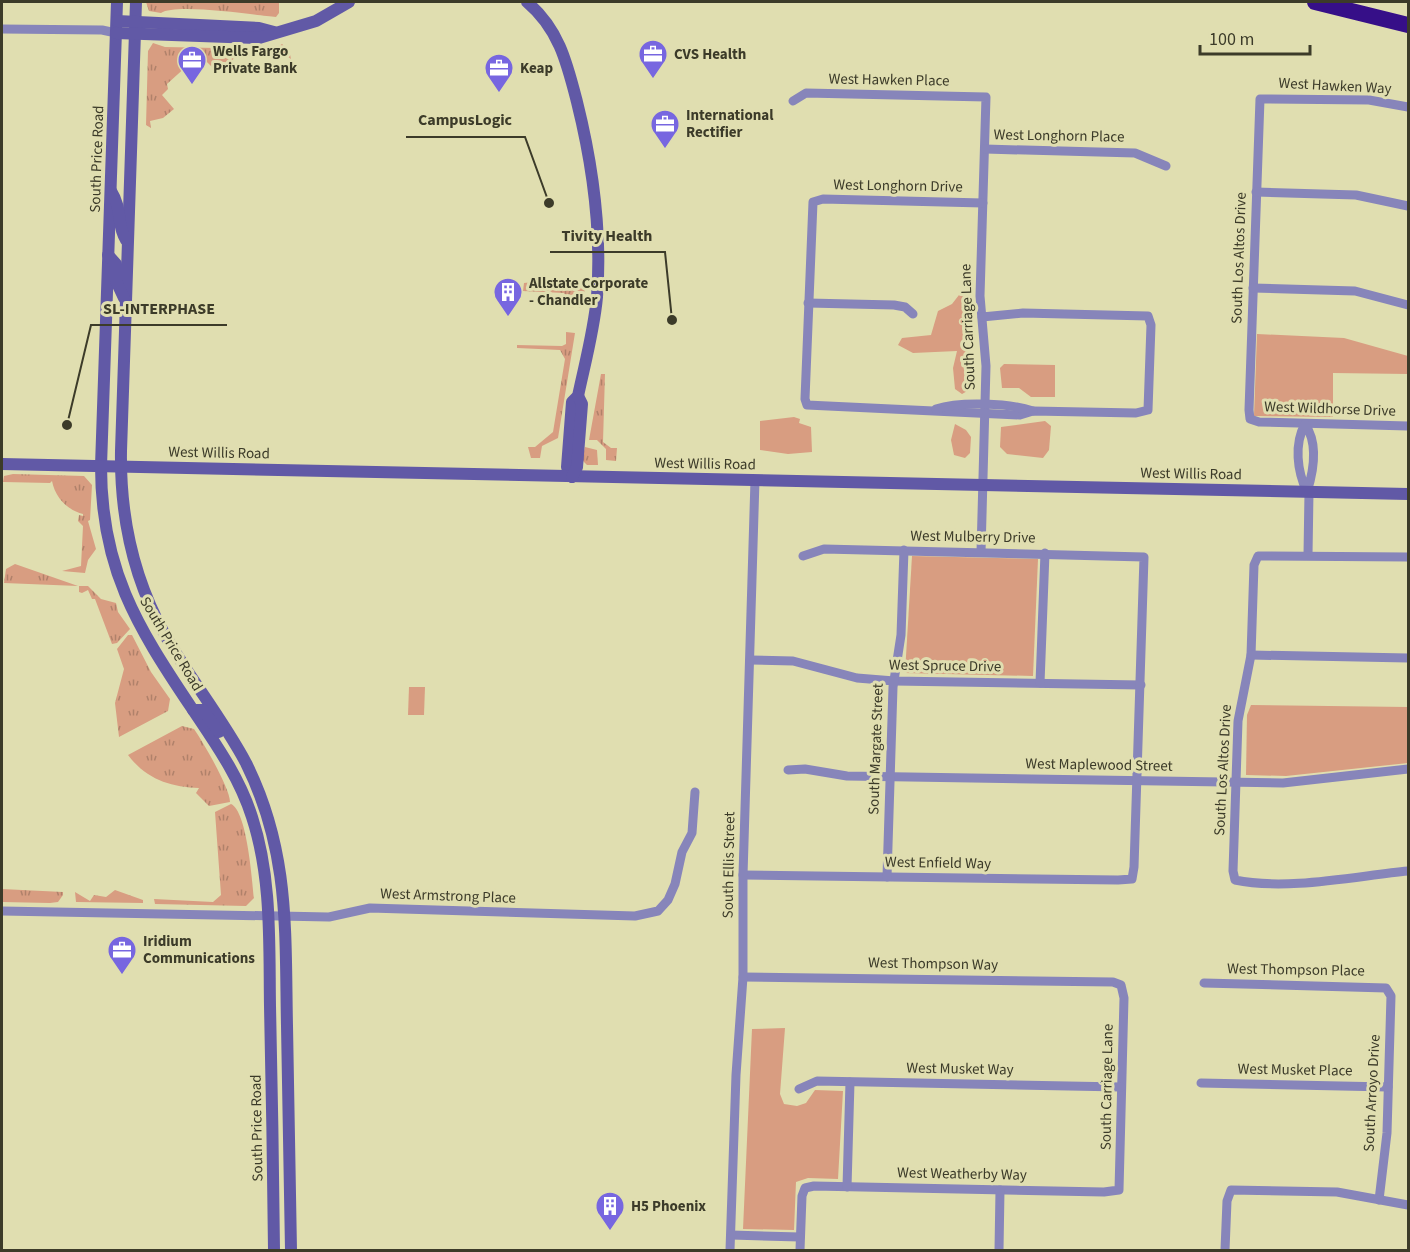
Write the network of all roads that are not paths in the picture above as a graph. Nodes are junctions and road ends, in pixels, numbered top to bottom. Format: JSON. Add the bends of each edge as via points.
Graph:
{"nodes":[{"id":1,"x":117,"y":2,"type":"edge"},
{"id":2,"x":136,"y":2,"type":"edge"},
{"id":3,"x":349,"y":2,"type":"edge"},
{"id":4,"x":527,"y":2,"type":"edge"},
{"id":5,"x":1315,"y":2,"type":"edge"},
{"id":6,"x":1408,"y":25,"type":"edge"},
{"id":7,"x":116,"y":27,"type":"junction"},
{"id":8,"x":136,"y":28,"type":"junction"},
{"id":9,"x":2,"y":29,"type":"edge"},
{"id":10,"x":986,"y":97,"type":"joint"},
{"id":11,"x":1260,"y":99,"type":"joint"},
{"id":12,"x":793,"y":101,"type":"dead end"},
{"id":13,"x":1408,"y":107,"type":"edge"},
{"id":14,"x":985,"y":149,"type":"junction"},
{"id":15,"x":1166,"y":166,"type":"dead end"},
{"id":16,"x":111,"y":191,"type":"junction"},
{"id":17,"x":1256,"y":192,"type":"junction"},
{"id":18,"x":983,"y":203,"type":"junction"},
{"id":19,"x":1408,"y":206,"type":"edge"},
{"id":20,"x":129,"y":242,"type":"junction"},
{"id":21,"x":108,"y":255,"type":"junction"},
{"id":22,"x":1253,"y":288,"type":"junction"},
{"id":23,"x":126,"y":302,"type":"junction"},
{"id":24,"x":808,"y":303,"type":"junction"},
{"id":25,"x":1408,"y":305,"type":"edge"},
{"id":26,"x":913,"y":314,"type":"dead end"},
{"id":27,"x":982,"y":317,"type":"junction"},
{"id":28,"x":985,"y":410,"type":"junction"},
{"id":29,"x":1250,"y":419,"type":"joint"},
{"id":30,"x":1305,"y":424,"type":"junction"},
{"id":31,"x":1408,"y":426,"type":"edge"},
{"id":32,"x":2,"y":464,"type":"edge"},
{"id":33,"x":101,"y":466,"type":"junction"},
{"id":34,"x":121,"y":466,"type":"junction"},
{"id":35,"x":572,"y":477,"type":"junction"},
{"id":36,"x":756,"y":480,"type":"junction"},
{"id":37,"x":982,"y":484,"type":"junction"},
{"id":38,"x":1308,"y":492,"type":"junction"},
{"id":39,"x":1408,"y":494,"type":"edge"},
{"id":40,"x":904,"y":550,"type":"junction"},
{"id":41,"x":981,"y":552,"type":"junction"},
{"id":42,"x":1045,"y":554,"type":"junction"},
{"id":43,"x":1308,"y":555,"type":"junction"},
{"id":44,"x":803,"y":556,"type":"dead end"},
{"id":45,"x":1408,"y":557,"type":"edge"},
{"id":46,"x":147,"y":640,"type":"junction"},
{"id":47,"x":1251,"y":655,"type":"junction"},
{"id":48,"x":1408,"y":658,"type":"edge"},
{"id":49,"x":750,"y":660,"type":"junction"},
{"id":50,"x":894,"y":681,"type":"junction"},
{"id":51,"x":1040,"y":683,"type":"junction"},
{"id":52,"x":1141,"y":684,"type":"junction"},
{"id":53,"x":206,"y":697,"type":"junction"},
{"id":54,"x":193,"y":710,"type":"junction"},
{"id":55,"x":246,"y":763,"type":"junction"},
{"id":56,"x":788,"y":770,"type":"dead end"},
{"id":57,"x":1408,"y":770,"type":"edge"},
{"id":58,"x":890,"y":777,"type":"junction"},
{"id":59,"x":1137,"y":781,"type":"junction"},
{"id":60,"x":1235,"y":783,"type":"junction"},
{"id":61,"x":695,"y":792,"type":"dead end"},
{"id":62,"x":1408,"y":871,"type":"edge"},
{"id":63,"x":743,"y":875,"type":"junction"},
{"id":64,"x":887,"y":877,"type":"junction"},
{"id":65,"x":2,"y":912,"type":"edge"},
{"id":66,"x":268,"y":917,"type":"junction"},
{"id":67,"x":284,"y":917,"type":"junction"},
{"id":68,"x":743,"y":977,"type":"junction"},
{"id":69,"x":1204,"y":983,"type":"dead end"},
{"id":70,"x":1121,"y":985,"type":"joint"},
{"id":71,"x":1386,"y":988,"type":"joint"},
{"id":72,"x":850,"y":1082,"type":"junction"},
{"id":73,"x":1201,"y":1083,"type":"dead end"},
{"id":74,"x":1121,"y":1087,"type":"junction"},
{"id":75,"x":1388,"y":1087,"type":"junction"},
{"id":76,"x":799,"y":1089,"type":"dead end"},
{"id":77,"x":847,"y":1187,"type":"junction"},
{"id":78,"x":1000,"y":1190,"type":"junction"},
{"id":79,"x":1119,"y":1190,"type":"joint"},
{"id":80,"x":1379,"y":1200,"type":"junction"},
{"id":81,"x":1408,"y":1205,"type":"edge"},
{"id":82,"x":731,"y":1235,"type":"junction"},
{"id":83,"x":800,"y":1237,"type":"junction"},
{"id":84,"x":274,"y":1251,"type":"edge"},
{"id":85,"x":291,"y":1251,"type":"edge"},
{"id":86,"x":730,"y":1251,"type":"edge"},
{"id":87,"x":800,"y":1251,"type":"edge"},
{"id":88,"x":999,"y":1251,"type":"edge"},
{"id":89,"x":1225,"y":1251,"type":"edge"}],
"edges":[{"from":1,"to":7,"type":"main road","name":"South Price Road"},
{"from":2,"to":8,"type":"main road","name":"South Price Road"},
{"from":3,"to":8,"type":"main road","via":[[316,21],[275,32],[259,28]]},
{"from":4,"to":35,"type":"main road","via":[[548,23],[561,45],[588,147],[596,198],[596,299],[578,396],[582,404]]},
{"from":5,"to":6,"type":"highway"},
{"from":7,"to":8,"type":"main road"},
{"from":7,"to":9,"type":"street"},
{"from":7,"to":16,"type":"main road","name":"South Price Road"},
{"from":8,"to":20,"type":"main road","name":"South Price Road"},
{"from":10,"to":12,"type":"street","name":"West Hawken Place","via":[[806,93]]},
{"from":10,"to":14,"type":"street","name":"South Carriage Lane"},
{"from":11,"to":13,"type":"street","name":"West Hawken Way","via":[[1369,100]]},
{"from":11,"to":17,"type":"street","name":"South Los Altos Drive"},
{"from":14,"to":15,"type":"street","name":"West Longhorn Place","via":[[1135,153]]},
{"from":14,"to":18,"type":"street","name":"South Carriage Lane"},
{"from":16,"to":20,"type":"main road","via":[[119,204],[122,232]]},
{"from":16,"to":21,"type":"main road","name":"South Price Road"},
{"from":17,"to":19,"type":"street","via":[[1356,195]]},
{"from":17,"to":22,"type":"street","name":"South Los Altos Drive"},
{"from":18,"to":24,"type":"street","name":"West Longhorn Drive","via":[[823,199],[813,202]]},
{"from":18,"to":27,"type":"street","name":"South Carriage Lane"},
{"from":20,"to":23,"type":"main road","name":"South Price Road"},
{"from":21,"to":23,"type":"main road","via":[[116,264],[116,281]]},
{"from":21,"to":33,"type":"main road","name":"South Price Road"},
{"from":22,"to":25,"type":"street","via":[[1355,291]]},
{"from":22,"to":29,"type":"street","name":"South Los Altos Drive"},
{"from":23,"to":34,"type":"main road","name":"South Price Road"},
{"from":24,"to":26,"type":"street","via":[[894,305]]},
{"from":24,"to":28,"type":"street","via":[[807,405],[936,409],[950,405]]},
{"from":27,"to":28,"type":"street","name":"South Carriage Lane"},
{"from":27,"to":28,"type":"street","via":[[1023,313],[1148,316],[1151,325],[1148,410]]},
{"from":28,"to":37,"type":"street","name":"South Carriage Lane"},
{"from":29,"to":30,"type":"street","name":"West Wildhorse Drive"},
{"from":30,"to":31,"type":"street","name":"West Wildhorse Drive"},
{"from":30,"to":38,"type":"street","via":[[1313,435]]},
{"from":30,"to":38,"type":"street","via":[[1299,434],[1298,474]]},
{"from":32,"to":33,"type":"main road","name":"West Willis Road"},
{"from":33,"to":34,"type":"main road","name":"West Willis Road"},
{"from":33,"to":46,"type":"main road","name":"South Price Road","via":[[103,510],[113,562]]},
{"from":34,"to":35,"type":"main road","name":"West Willis Road"},
{"from":34,"to":53,"type":"main road","name":"South Price Road","via":[[127,535],[142,586],[165,637]]},
{"from":35,"to":36,"type":"main road","name":"West Willis Road"},
{"from":36,"to":37,"type":"main road","name":"West Willis Road"},
{"from":36,"to":49,"type":"street","name":"South Ellis Street"},
{"from":37,"to":38,"type":"main road","name":"West Willis Road"},
{"from":37,"to":41,"type":"street","name":"South Carriage Lane"},
{"from":38,"to":39,"type":"main road","name":"West Willis Road"},
{"from":38,"to":43,"type":"street"},
{"from":40,"to":41,"type":"street","name":"West Mulberry Drive"},
{"from":40,"to":44,"type":"street","name":"West Mulberry Drive","via":[[824,549]]},
{"from":40,"to":50,"type":"street","name":"South Margate Street","via":[[901,635]]},
{"from":41,"to":42,"type":"street","name":"West Mulberry Drive"},
{"from":42,"to":51,"type":"street"},
{"from":42,"to":52,"type":"street","name":"West Mulberry Drive","via":[[1144,556]]},
{"from":43,"to":45,"type":"street"},
{"from":43,"to":47,"type":"street","name":"South Los Altos Drive","via":[[1258,556],[1254,565]]},
{"from":46,"to":53,"type":"main road","via":[[189,691],[197,698]]},
{"from":46,"to":54,"type":"main road","name":"South Price Road"},
{"from":47,"to":48,"type":"street"},
{"from":47,"to":60,"type":"street","name":"South Los Altos Drive","via":[[1238,721]]},
{"from":49,"to":50,"type":"street","name":"West Spruce Drive","via":[[793,661],[857,678]]},
{"from":49,"to":63,"type":"street","name":"South Ellis Street"},
{"from":50,"to":51,"type":"street","name":"West Spruce Drive"},
{"from":50,"to":58,"type":"street","name":"South Margate Street"},
{"from":51,"to":52,"type":"street","name":"West Spruce Drive"},
{"from":52,"to":59,"type":"street"},
{"from":53,"to":55,"type":"main road","name":"South Price Road"},
{"from":54,"to":55,"type":"main road","via":[[203,710]]},
{"from":54,"to":66,"type":"main road","name":"South Price Road","via":[[227,760],[252,818],[265,873]]},
{"from":55,"to":67,"type":"main road","name":"South Price Road","via":[[258,786],[276,843]]},
{"from":56,"to":58,"type":"street","name":"West Maplewood Street"},
{"from":57,"to":60,"type":"street","name":"West Maplewood Street","via":[[1284,783]]},
{"from":58,"to":59,"type":"street","name":"West Maplewood Street"},
{"from":58,"to":64,"type":"street","name":"South Margate Street"},
{"from":59,"to":60,"type":"street","name":"West Maplewood Street"},
{"from":59,"to":64,"type":"street","name":"West Enfield Way","via":[[1132,879]]},
{"from":60,"to":62,"type":"street","name":"South Los Altos Drive","via":[[1235,880],[1295,882]]},
{"from":61,"to":67,"type":"street","name":"West Armstrong Place","via":[[692,833],[682,852],[675,884],[658,911],[635,916],[370,908],[341,916]]},
{"from":63,"to":64,"type":"street","name":"West Enfield Way"},
{"from":63,"to":68,"type":"street","name":"South Ellis Street"},
{"from":65,"to":66,"type":"street","name":"West Armstrong Place"},
{"from":66,"to":67,"type":"street","name":"West Armstrong Place"},
{"from":66,"to":84,"type":"main road","name":"South Price Road"},
{"from":67,"to":85,"type":"main road","name":"South Price Road"},
{"from":68,"to":70,"type":"street","name":"West Thompson Way"},
{"from":68,"to":82,"type":"street","name":"South Ellis Street"},
{"from":69,"to":71,"type":"street","name":"West Thompson Place"},
{"from":70,"to":74,"type":"street","name":"South Carriage Lane"},
{"from":71,"to":75,"type":"street","name":"South Arroyo Drive","via":[[1391,996]]},
{"from":72,"to":74,"type":"street","name":"West Musket Way"},
{"from":72,"to":76,"type":"street","name":"West Musket Way","via":[[817,1082]]},
{"from":72,"to":77,"type":"street"},
{"from":73,"to":75,"type":"street","name":"West Musket Place"},
{"from":74,"to":79,"type":"street","name":"South Carriage Lane"},
{"from":75,"to":80,"type":"street","name":"South Arroyo Drive"},
{"from":77,"to":78,"type":"street","name":"West Weatherby Way"},
{"from":77,"to":83,"type":"street","name":"West Weatherby Way","via":[[805,1188]]},
{"from":78,"to":79,"type":"street","name":"West Weatherby Way"},
{"from":78,"to":88,"type":"street"},
{"from":80,"to":81,"type":"street"},
{"from":80,"to":89,"type":"street","via":[[1312,1190],[1231,1190]]},
{"from":82,"to":83,"type":"street"},
{"from":82,"to":86,"type":"street","name":"South Ellis Street"},
{"from":83,"to":87,"type":"street"}]}
